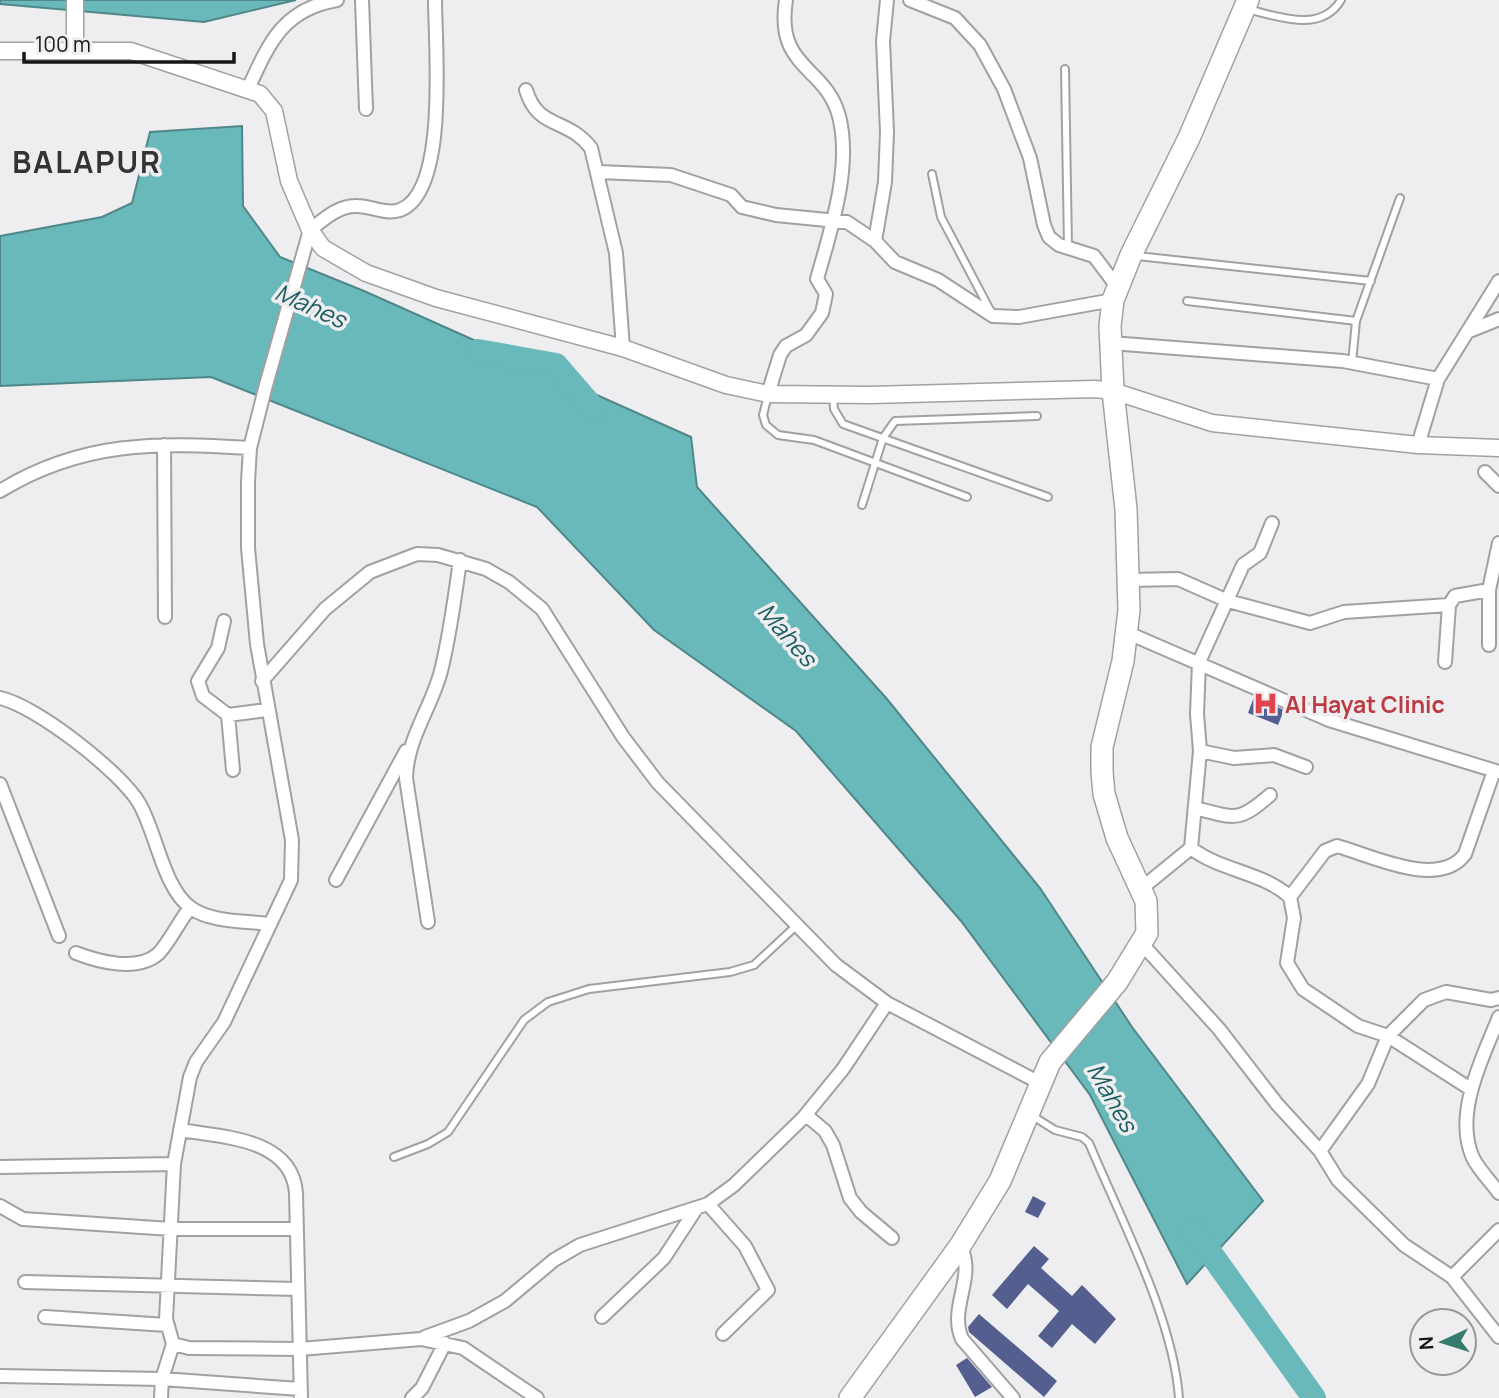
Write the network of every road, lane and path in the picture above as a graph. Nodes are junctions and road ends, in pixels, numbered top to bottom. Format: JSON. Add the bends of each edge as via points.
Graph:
{"nodes":[{"id":1,"x":75,"y":0,"type":"edge"},
{"id":2,"x":337,"y":0,"type":"edge"},
{"id":3,"x":362,"y":0,"type":"edge"},
{"id":4,"x":435,"y":0,"type":"edge"},
{"id":5,"x":786,"y":0,"type":"edge"},
{"id":6,"x":887,"y":0,"type":"edge"},
{"id":7,"x":910,"y":0,"type":"edge"},
{"id":8,"x":1341,"y":0,"type":"edge"},
{"id":9,"x":1246,"y":4,"type":"edge"},
{"id":10,"x":0,"y":51,"type":"edge"},
{"id":11,"x":75,"y":51,"type":"junction"},
{"id":12,"x":1065,"y":69,"type":"dead end"},
{"id":13,"x":248,"y":89,"type":"junction"},
{"id":14,"x":526,"y":90,"type":"dead end"},
{"id":15,"x":366,"y":109,"type":"dead end"},
{"id":16,"x":598,"y":172,"type":"junction"},
{"id":17,"x":932,"y":174,"type":"dead end"},
{"id":18,"x":1400,"y":198,"type":"dead end"},
{"id":19,"x":834,"y":220,"type":"junction"},
{"id":20,"x":310,"y":230,"type":"junction"},
{"id":21,"x":875,"y":241,"type":"junction"},
{"id":22,"x":1068,"y":249,"type":"junction"},
{"id":23,"x":1131,"y":255,"type":"junction"},
{"id":24,"x":1371,"y":281,"type":"junction"},
{"id":25,"x":1499,"y":281,"type":"edge"},
{"id":26,"x":1115,"y":294,"type":"junction"},
{"id":27,"x":1187,"y":301,"type":"dead end"},
{"id":28,"x":993,"y":316,"type":"junction"},
{"id":29,"x":1499,"y":319,"type":"edge"},
{"id":30,"x":1356,"y":321,"type":"junction"},
{"id":31,"x":1467,"y":332,"type":"junction"},
{"id":32,"x":1111,"y":343,"type":"junction"},
{"id":33,"x":623,"y":348,"type":"junction"},
{"id":34,"x":1352,"y":363,"type":"junction"},
{"id":35,"x":1438,"y":379,"type":"junction"},
{"id":36,"x":1113,"y":391,"type":"junction"},
{"id":37,"x":768,"y":394,"type":"junction"},
{"id":38,"x":832,"y":395,"type":"junction"},
{"id":39,"x":1037,"y":416,"type":"dead end"},
{"id":40,"x":883,"y":438,"type":"junction"},
{"id":41,"x":163,"y":445,"type":"junction"},
{"id":42,"x":1418,"y":445,"type":"junction"},
{"id":43,"x":250,"y":448,"type":"junction"},
{"id":44,"x":1499,"y":448,"type":"edge"},
{"id":45,"x":875,"y":463,"type":"junction"},
{"id":46,"x":1485,"y":472,"type":"dead end"},
{"id":47,"x":1499,"y":486,"type":"edge"},
{"id":48,"x":0,"y":491,"type":"edge"},
{"id":49,"x":1048,"y":496,"type":"dead end"},
{"id":50,"x":967,"y":497,"type":"dead end"},
{"id":51,"x":862,"y":505,"type":"dead end"},
{"id":52,"x":1272,"y":523,"type":"dead end"},
{"id":53,"x":1499,"y":543,"type":"edge"},
{"id":54,"x":460,"y":560,"type":"junction"},
{"id":55,"x":1129,"y":580,"type":"junction"},
{"id":56,"x":1489,"y":590,"type":"junction"},
{"id":57,"x":1228,"y":601,"type":"junction"},
{"id":58,"x":1449,"y":605,"type":"junction"},
{"id":59,"x":165,"y":617,"type":"dead end"},
{"id":60,"x":224,"y":621,"type":"dead end"},
{"id":61,"x":1128,"y":633,"type":"junction"},
{"id":62,"x":1489,"y":645,"type":"dead end"},
{"id":63,"x":1199,"y":662,"type":"junction"},
{"id":64,"x":1445,"y":662,"type":"dead end"},
{"id":65,"x":262,"y":681,"type":"junction"},
{"id":66,"x":0,"y":698,"type":"edge"},
{"id":67,"x":267,"y":710,"type":"junction"},
{"id":68,"x":228,"y":715,"type":"junction"},
{"id":69,"x":411,"y":741,"type":"junction"},
{"id":70,"x":1200,"y":751,"type":"junction"},
{"id":71,"x":1306,"y":766,"type":"dead end"},
{"id":72,"x":233,"y":770,"type":"dead end"},
{"id":73,"x":1497,"y":771,"type":"edge"},
{"id":74,"x":0,"y":784,"type":"edge"},
{"id":75,"x":1270,"y":795,"type":"dead end"},
{"id":76,"x":1195,"y":808,"type":"junction"},
{"id":77,"x":1191,"y":848,"type":"junction"},
{"id":78,"x":336,"y":880,"type":"dead end"},
{"id":79,"x":1142,"y":888,"type":"junction"},
{"id":80,"x":1290,"y":897,"type":"junction"},
{"id":81,"x":190,"y":908,"type":"junction"},
{"id":82,"x":428,"y":922,"type":"dead end"},
{"id":83,"x":269,"y":924,"type":"junction"},
{"id":84,"x":797,"y":925,"type":"junction"},
{"id":85,"x":59,"y":936,"type":"dead end"},
{"id":86,"x":1142,"y":944,"type":"junction"},
{"id":87,"x":76,"y":953,"type":"dead end"},
{"id":88,"x":1499,"y":998,"type":"edge"},
{"id":89,"x":887,"y":1003,"type":"junction"},
{"id":90,"x":1499,"y":1017,"type":"edge"},
{"id":91,"x":1388,"y":1035,"type":"junction"},
{"id":92,"x":1040,"y":1083,"type":"junction"},
{"id":93,"x":1469,"y":1088,"type":"junction"},
{"id":94,"x":1028,"y":1114,"type":"junction"},
{"id":95,"x":806,"y":1115,"type":"junction"},
{"id":96,"x":180,"y":1129,"type":"junction"},
{"id":97,"x":1320,"y":1151,"type":"junction"},
{"id":98,"x":394,"y":1157,"type":"dead end"},
{"id":99,"x":174,"y":1164,"type":"junction"},
{"id":100,"x":0,"y":1167,"type":"edge"},
{"id":101,"x":1499,"y":1193,"type":"edge"},
{"id":102,"x":0,"y":1206,"type":"edge"},
{"id":103,"x":702,"y":1207,"type":"junction"},
{"id":104,"x":296,"y":1229,"type":"junction"},
{"id":105,"x":171,"y":1230,"type":"junction"},
{"id":106,"x":1499,"y":1230,"type":"edge"},
{"id":107,"x":892,"y":1238,"type":"dead end"},
{"id":108,"x":960,"y":1246,"type":"junction"},
{"id":109,"x":1452,"y":1277,"type":"junction"},
{"id":110,"x":26,"y":1282,"type":"dead end"},
{"id":111,"x":168,"y":1286,"type":"junction"},
{"id":112,"x":297,"y":1289,"type":"junction"},
{"id":113,"x":45,"y":1317,"type":"dead end"},
{"id":114,"x":602,"y":1317,"type":"dead end"},
{"id":115,"x":167,"y":1325,"type":"junction"},
{"id":116,"x":723,"y":1334,"type":"dead end"},
{"id":117,"x":1499,"y":1337,"type":"edge"},
{"id":118,"x":421,"y":1339,"type":"junction"},
{"id":119,"x":445,"y":1343,"type":"junction"},
{"id":120,"x":173,"y":1344,"type":"junction"},
{"id":121,"x":300,"y":1349,"type":"junction"},
{"id":122,"x":0,"y":1376,"type":"edge"},
{"id":123,"x":162,"y":1379,"type":"junction"},
{"id":124,"x":232,"y":1384,"type":"junction"},
{"id":125,"x":300,"y":1393,"type":"edge"},
{"id":126,"x":161,"y":1398,"type":"edge"},
{"id":127,"x":230,"y":1398,"type":"edge"},
{"id":128,"x":412,"y":1398,"type":"edge"},
{"id":129,"x":537,"y":1398,"type":"edge"},
{"id":130,"x":850,"y":1398,"type":"edge"},
{"id":131,"x":1013,"y":1398,"type":"edge"},
{"id":132,"x":1179,"y":1398,"type":"edge"}],
"edges":[{"from":1,"to":11,"type":"street"},
{"from":2,"to":13,"type":"street","via":[[300,13],[281,29],[268,44]]},
{"from":3,"to":15,"type":"street"},
{"from":4,"to":20,"type":"street","via":[[436,142],[431,167],[411,204],[398,211],[341,208]]},
{"from":5,"to":19,"type":"street","via":[[785,33],[790,48],[798,63],[824,88],[838,113],[843,138]]},
{"from":6,"to":21,"type":"street","via":[[885,182]]},
{"from":7,"to":22,"type":"street","via":[[955,18],[980,45],[1004,89],[1030,158],[1049,237]]},
{"from":8,"to":9,"type":"lane","via":[[1324,18],[1298,21]]},
{"from":9,"to":23,"type":"highway","via":[[1189,138]]},
{"from":10,"to":11,"type":"street"},
{"from":11,"to":13,"type":"street","via":[[131,51]]},
{"from":12,"to":22,"type":"lane"},
{"from":13,"to":20,"type":"street","via":[[260,94],[274,111],[289,181]]},
{"from":14,"to":16,"type":"street","via":[[532,109],[542,118],[580,134],[591,148]]},
{"from":16,"to":19,"type":"street","via":[[671,175],[731,195],[742,207]]},
{"from":16,"to":33,"type":"street","via":[[616,253]]},
{"from":17,"to":28,"type":"lane","via":[[941,217]]},
{"from":18,"to":24,"type":"lane"},
{"from":19,"to":21,"type":"street","via":[[847,222]]},
{"from":19,"to":37,"type":"street","via":[[817,279],[827,302],[806,335],[780,355]]},
{"from":20,"to":33,"type":"street","via":[[323,248],[366,273],[436,298]]},
{"from":20,"to":43,"type":"street"},
{"from":21,"to":28,"type":"street","via":[[895,262],[938,280]]},
{"from":22,"to":26,"type":"street","via":[[1094,256]]},
{"from":23,"to":24,"type":"lane"},
{"from":23,"to":26,"type":"highway"},
{"from":24,"to":30,"type":"lane"},
{"from":25,"to":31,"type":"street"},
{"from":26,"to":28,"type":"street","via":[[1019,317]]},
{"from":26,"to":32,"type":"highway"},
{"from":27,"to":30,"type":"lane"},
{"from":29,"to":31,"type":"street"},
{"from":30,"to":34,"type":"lane"},
{"from":31,"to":35,"type":"street"},
{"from":32,"to":34,"type":"street"},
{"from":32,"to":36,"type":"highway"},
{"from":33,"to":37,"type":"street","via":[[726,385]]},
{"from":34,"to":35,"type":"street"},
{"from":35,"to":42,"type":"street"},
{"from":36,"to":38,"type":"street"},
{"from":36,"to":42,"type":"street","via":[[1212,423]]},
{"from":36,"to":55,"type":"highway"},
{"from":37,"to":38,"type":"street"},
{"from":37,"to":45,"type":"lane","via":[[764,415],[771,431],[814,440]]},
{"from":38,"to":40,"type":"lane","via":[[843,424]]},
{"from":39,"to":40,"type":"lane","via":[[902,419],[890,425]]},
{"from":40,"to":45,"type":"lane"},
{"from":40,"to":49,"type":"lane"},
{"from":41,"to":43,"type":"street"},
{"from":41,"to":48,"type":"street","via":[[78,454]]},
{"from":41,"to":59,"type":"street"},
{"from":42,"to":44,"type":"street"},
{"from":43,"to":65,"type":"street","via":[[248,548]]},
{"from":45,"to":50,"type":"lane"},
{"from":45,"to":51,"type":"lane"},
{"from":46,"to":47,"type":"street"},
{"from":52,"to":57,"type":"street","via":[[1260,553],[1243,565]]},
{"from":53,"to":56,"type":"street"},
{"from":54,"to":65,"type":"street","via":[[418,554],[370,572],[325,609]]},
{"from":54,"to":69,"type":"street","via":[[440,674]]},
{"from":54,"to":84,"type":"street","via":[[509,582],[542,609],[623,737],[658,783]]},
{"from":55,"to":57,"type":"street","via":[[1178,579]]},
{"from":55,"to":61,"type":"highway"},
{"from":56,"to":58,"type":"street","via":[[1455,596]]},
{"from":56,"to":62,"type":"street"},
{"from":57,"to":58,"type":"street","via":[[1310,623],[1344,612]]},
{"from":57,"to":63,"type":"street"},
{"from":58,"to":64,"type":"street"},
{"from":60,"to":68,"type":"street","via":[[218,648],[198,681],[203,696]]},
{"from":61,"to":63,"type":"street"},
{"from":61,"to":79,"type":"highway","via":[[1106,721],[1102,772],[1117,838]]},
{"from":63,"to":70,"type":"street"},
{"from":63,"to":73,"type":"street","via":[[1329,720]]},
{"from":65,"to":67,"type":"street"},
{"from":66,"to":81,"type":"street","via":[[60,729],[126,785],[140,803],[167,871]]},
{"from":67,"to":68,"type":"street"},
{"from":67,"to":83,"type":"street","via":[[293,859],[291,880]]},
{"from":68,"to":72,"type":"street"},
{"from":69,"to":78,"type":"street"},
{"from":69,"to":82,"type":"street","via":[[406,778]]},
{"from":70,"to":71,"type":"street","via":[[1234,758],[1274,755]]},
{"from":70,"to":76,"type":"street"},
{"from":73,"to":80,"type":"street","via":[[1458,864],[1409,868],[1337,846],[1325,851]]},
{"from":74,"to":85,"type":"street"},
{"from":75,"to":76,"type":"street","via":[[1239,817]]},
{"from":76,"to":77,"type":"street"},
{"from":77,"to":79,"type":"street"},
{"from":77,"to":80,"type":"street","via":[[1214,864],[1270,884]]},
{"from":79,"to":86,"type":"highway","via":[[1148,918]]},
{"from":80,"to":91,"type":"street","via":[[1294,918],[1287,963],[1303,989],[1358,1026]]},
{"from":81,"to":83,"type":"street","via":[[210,916]]},
{"from":81,"to":87,"type":"street","via":[[149,959],[111,963]]},
{"from":83,"to":96,"type":"street","via":[[224,1022],[196,1062]]},
{"from":84,"to":89,"type":"street","via":[[836,965]]},
{"from":84,"to":98,"type":"lane","via":[[754,965],[589,989],[548,1002],[524,1020],[448,1132]]},
{"from":86,"to":92,"type":"highway","via":[[1117,982],[1050,1062]]},
{"from":86,"to":97,"type":"street"},
{"from":88,"to":91,"type":"street","via":[[1446,992],[1424,1000]]},
{"from":89,"to":92,"type":"street"},
{"from":89,"to":95,"type":"street"},
{"from":90,"to":93,"type":"street"},
{"from":91,"to":93,"type":"street"},
{"from":91,"to":97,"type":"street","via":[[1368,1084]]},
{"from":92,"to":94,"type":"highway"},
{"from":93,"to":101,"type":"street","via":[[1473,1157]]},
{"from":94,"to":108,"type":"highway","via":[[1000,1181]]},
{"from":94,"to":132,"type":"lane","via":[[1089,1143],[1168,1334]]},
{"from":95,"to":103,"type":"street","via":[[734,1185]]},
{"from":95,"to":107,"type":"street","via":[[833,1145],[850,1198]]},
{"from":96,"to":99,"type":"street"},
{"from":96,"to":104,"type":"street","via":[[233,1139],[278,1155],[295,1182]]},
{"from":97,"to":109,"type":"street","via":[[1338,1180],[1376,1220]]},
{"from":99,"to":100,"type":"street"},
{"from":99,"to":105,"type":"street"},
{"from":102,"to":105,"type":"street","via":[[23,1219]]},
{"from":103,"to":114,"type":"street","via":[[664,1258]]},
{"from":103,"to":116,"type":"street","via":[[745,1246],[768,1290]]},
{"from":103,"to":118,"type":"street","via":[[580,1245],[495,1307]]},
{"from":104,"to":105,"type":"street"},
{"from":104,"to":112,"type":"street"},
{"from":105,"to":111,"type":"street"},
{"from":106,"to":109,"type":"street"},
{"from":108,"to":130,"type":"highway"},
{"from":108,"to":131,"type":"street","via":[[966,1269],[957,1328],[961,1339]]},
{"from":109,"to":117,"type":"street"},
{"from":110,"to":111,"type":"street"},
{"from":111,"to":112,"type":"street"},
{"from":111,"to":115,"type":"street"},
{"from":112,"to":121,"type":"street"},
{"from":113,"to":115,"type":"street"},
{"from":115,"to":120,"type":"street"},
{"from":118,"to":119,"type":"street"},
{"from":118,"to":121,"type":"street"},
{"from":119,"to":128,"type":"street"},
{"from":119,"to":129,"type":"street","via":[[463,1349]]},
{"from":120,"to":121,"type":"street"},
{"from":120,"to":123,"type":"street"},
{"from":121,"to":125,"type":"street"},
{"from":122,"to":123,"type":"street"},
{"from":123,"to":124,"type":"street"},
{"from":123,"to":126,"type":"street"},
{"from":124,"to":125,"type":"street"},
{"from":124,"to":127,"type":"street"}]}
